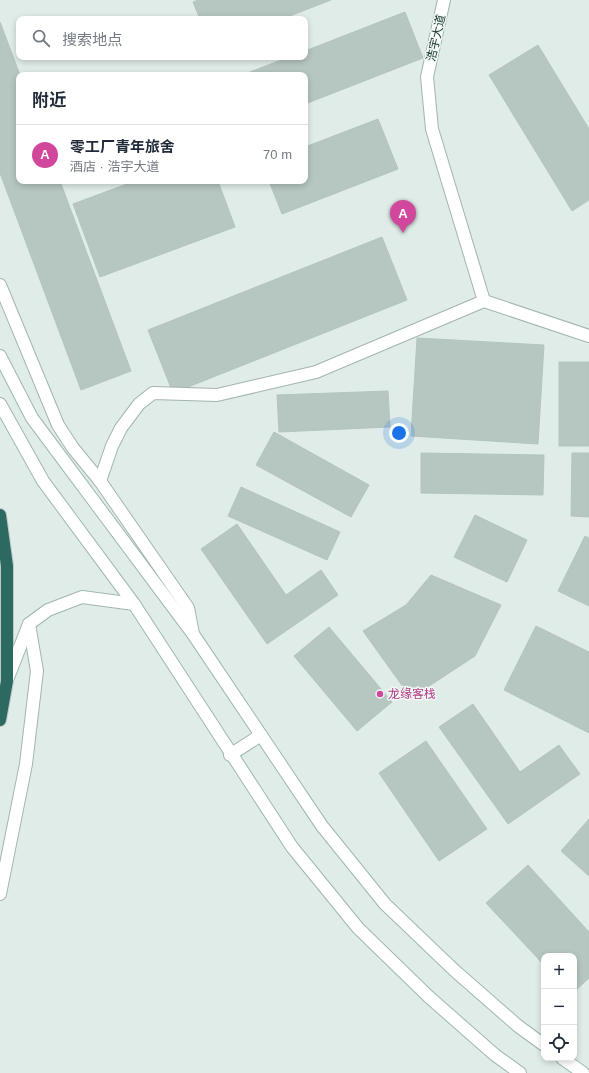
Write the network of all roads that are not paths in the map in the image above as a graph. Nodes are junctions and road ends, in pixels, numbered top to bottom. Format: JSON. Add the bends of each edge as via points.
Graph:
{"nodes":[{"id":1,"x":444,"y":0,"type":"edge"},
{"id":2,"x":0,"y":286,"type":"edge"},
{"id":3,"x":484,"y":301,"type":"junction"},
{"id":4,"x":589,"y":336,"type":"edge"},
{"id":5,"x":0,"y":356,"type":"edge"},
{"id":6,"x":0,"y":404,"type":"edge"},
{"id":7,"x":100,"y":481,"type":"junction"},
{"id":8,"x":0,"y":515,"type":"edge"},
{"id":9,"x":134,"y":604,"type":"junction"},
{"id":10,"x":30,"y":624,"type":"junction"},
{"id":11,"x":193,"y":634,"type":"junction"},
{"id":12,"x":6,"y":681,"type":"junction"},
{"id":13,"x":0,"y":720,"type":"edge"},
{"id":14,"x":261,"y":735,"type":"junction"},
{"id":15,"x":230,"y":755,"type":"junction"},
{"id":16,"x":0,"y":894,"type":"edge"},
{"id":17,"x":541,"y":1043,"type":"edge"},
{"id":18,"x":566,"y":1061,"type":"edge"},
{"id":19,"x":520,"y":1073,"type":"edge"},
{"id":20,"x":583,"y":1073,"type":"edge"}],
"edges":[{"from":1,"to":3,"type":"street","name":"浩宇大道","via":[[427,77],[432,129]]},
{"from":2,"to":7,"type":"street","via":[[58,425]]},
{"from":3,"to":4,"type":"street"},
{"from":3,"to":7,"type":"street","via":[[316,372],[217,395],[153,394],[140,404],[121,428]]},
{"from":5,"to":11,"type":"street","via":[[32,418]]},
{"from":6,"to":9,"type":"street","via":[[43,480]]},
{"from":7,"to":11,"type":"street","via":[[188,608]]},
{"from":8,"to":12,"type":"highway","via":[[7,566]]},
{"from":9,"to":10,"type":"street","via":[[82,597],[48,610]]},
{"from":9,"to":15,"type":"street"},
{"from":10,"to":12,"type":"street"},
{"from":10,"to":16,"type":"street","via":[[37,671],[26,764]]},
{"from":11,"to":14,"type":"street"},
{"from":12,"to":13,"type":"highway"},
{"from":14,"to":15,"type":"street"},
{"from":14,"to":17,"type":"street","via":[[322,826],[386,904],[454,970]]},
{"from":15,"to":19,"type":"street","via":[[292,847],[358,928],[429,997],[495,1055]]},
{"from":18,"to":20,"type":"street"}]}
